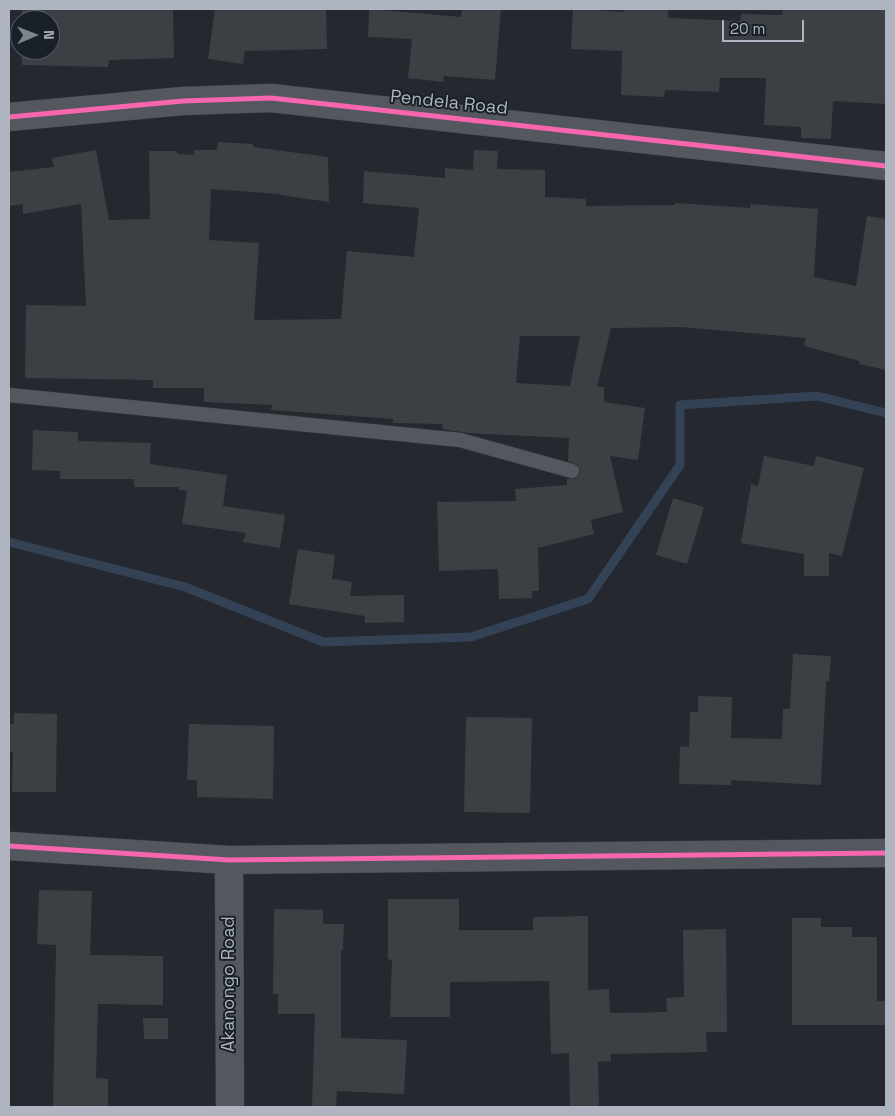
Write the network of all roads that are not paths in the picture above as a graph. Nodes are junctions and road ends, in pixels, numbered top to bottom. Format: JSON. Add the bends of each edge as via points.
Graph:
{"nodes":[{"id":1,"x":9,"y":117,"type":"edge"},
{"id":2,"x":886,"y":166,"type":"edge"},
{"id":3,"x":9,"y":395,"type":"edge"},
{"id":4,"x":572,"y":471,"type":"dead end"},
{"id":5,"x":9,"y":846,"type":"edge"},
{"id":6,"x":886,"y":853,"type":"edge"},
{"id":7,"x":229,"y":860,"type":"junction"},
{"id":8,"x":230,"y":1107,"type":"edge"}],
"edges":[{"from":1,"to":2,"type":"street","name":"Pendela Road","via":[[183,100],[271,98]]},
{"from":3,"to":4,"type":"lane","via":[[460,440]]},
{"from":5,"to":7,"type":"street"},
{"from":6,"to":7,"type":"street"},
{"from":7,"to":8,"type":"street","name":"Akanongo Road"}]}
